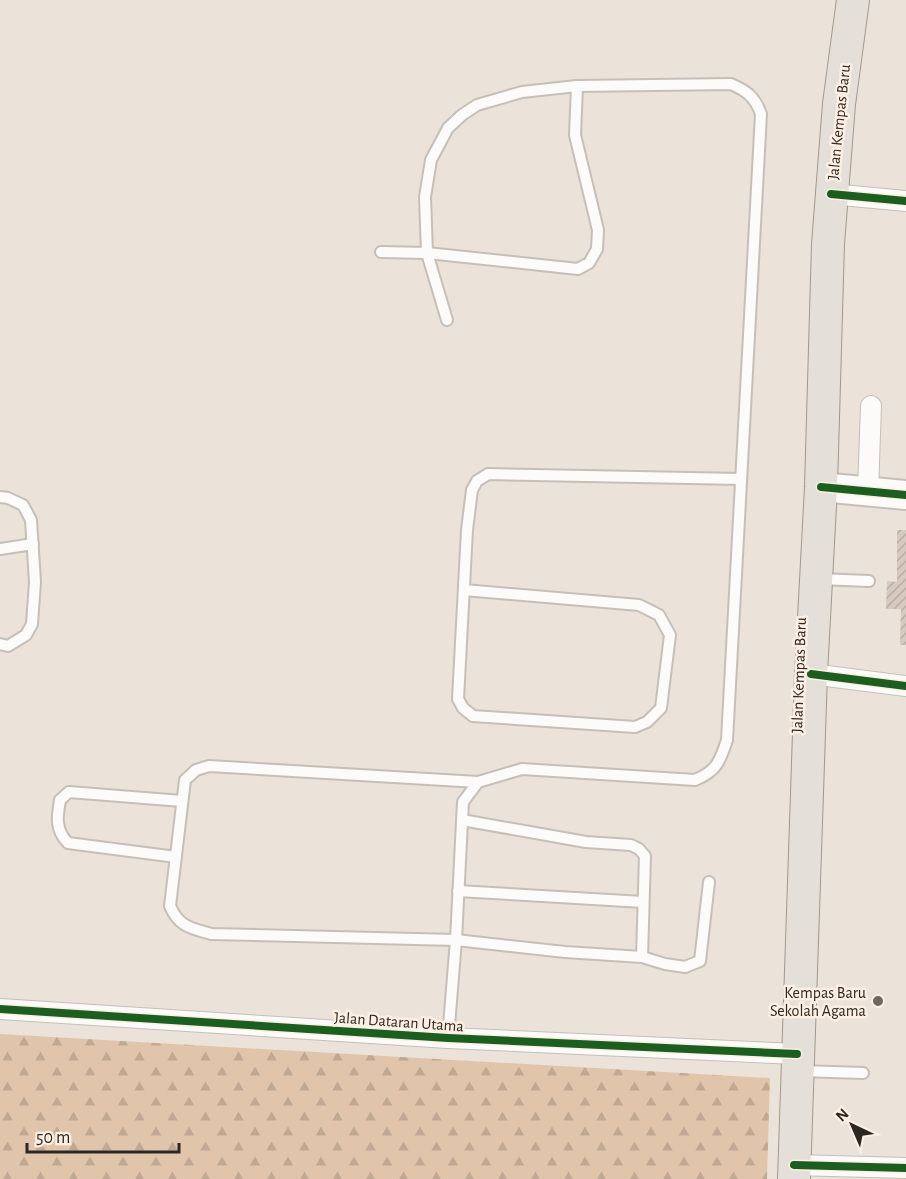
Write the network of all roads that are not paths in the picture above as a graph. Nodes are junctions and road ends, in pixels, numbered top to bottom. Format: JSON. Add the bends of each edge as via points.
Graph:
{"nodes":[{"id":1,"x":845,"y":0,"type":"edge"},
{"id":2,"x":853,"y":0,"type":"edge"},
{"id":3,"x":861,"y":0,"type":"edge"},
{"id":4,"x":849,"y":33,"type":"junction"},
{"id":5,"x":577,"y":86,"type":"junction"},
{"id":6,"x":831,"y":194,"type":"junction"},
{"id":7,"x":906,"y":201,"type":"edge"},
{"id":8,"x":381,"y":252,"type":"dead end"},
{"id":9,"x":427,"y":253,"type":"junction"},
{"id":10,"x":447,"y":320,"type":"dead end"},
{"id":11,"x":871,"y":406,"type":"dead end"},
{"id":12,"x":741,"y":479,"type":"junction"},
{"id":13,"x":821,"y":487,"type":"junction"},
{"id":14,"x":868,"y":491,"type":"junction"},
{"id":15,"x":906,"y":495,"type":"edge"},
{"id":16,"x":0,"y":497,"type":"edge"},
{"id":17,"x":33,"y":544,"type":"junction"},
{"id":18,"x":0,"y":549,"type":"edge"},
{"id":19,"x":815,"y":578,"type":"junction"},
{"id":20,"x":869,"y":581,"type":"dead end"},
{"id":21,"x":464,"y":590,"type":"junction"},
{"id":22,"x":0,"y":644,"type":"edge"},
{"id":23,"x":811,"y":674,"type":"junction"},
{"id":24,"x":906,"y":686,"type":"edge"},
{"id":25,"x":478,"y":782,"type":"junction"},
{"id":26,"x":182,"y":801,"type":"junction"},
{"id":27,"x":462,"y":820,"type":"junction"},
{"id":28,"x":176,"y":857,"type":"junction"},
{"id":29,"x":709,"y":882,"type":"dead end"},
{"id":30,"x":458,"y":891,"type":"junction"},
{"id":31,"x":643,"y":902,"type":"junction"},
{"id":32,"x":456,"y":940,"type":"junction"},
{"id":33,"x":642,"y":957,"type":"junction"},
{"id":34,"x":0,"y":1009,"type":"edge"},
{"id":35,"x":448,"y":1038,"type":"junction"},
{"id":36,"x":797,"y":1062,"type":"junction"},
{"id":37,"x":863,"y":1073,"type":"dead end"},
{"id":38,"x":906,"y":1168,"type":"edge"},
{"id":39,"x":794,"y":1172,"type":"edge"}],
"edges":[{"from":1,"to":4,"type":"main road"},
{"from":2,"to":4,"type":"main road","name":"Jalan Kempas Baru"},
{"from":3,"to":4,"type":"main road"},
{"from":4,"to":6,"type":"main road","name":"Jalan Kempas Baru"},
{"from":5,"to":9,"type":"lane","via":[[522,92],[477,105],[448,128],[431,160],[425,197]]},
{"from":5,"to":9,"type":"lane","via":[[575,135],[598,230],[597,249],[589,263],[578,269]]},
{"from":5,"to":12,"type":"lane","via":[[731,84],[756,101],[761,114]]},
{"from":6,"to":7,"type":"street"},
{"from":6,"to":13,"type":"main road","name":"Jalan Kempas Baru"},
{"from":8,"to":9,"type":"lane"},
{"from":9,"to":10,"type":"lane"},
{"from":11,"to":14,"type":"street"},
{"from":12,"to":21,"type":"lane","via":[[488,474],[472,490]]},
{"from":12,"to":25,"type":"lane","via":[[727,740],[719,765],[695,780],[522,769]]},
{"from":13,"to":14,"type":"street"},
{"from":13,"to":19,"type":"main road","name":"Jalan Kempas Baru"},
{"from":14,"to":15,"type":"street"},
{"from":16,"to":17,"type":"lane","via":[[23,505],[31,520]]},
{"from":17,"to":18,"type":"lane"},
{"from":17,"to":22,"type":"lane","via":[[32,624],[26,635],[9,646]]},
{"from":19,"to":20,"type":"lane"},
{"from":19,"to":23,"type":"main road","name":"Jalan Kempas Baru"},
{"from":21,"to":21,"type":"lane","via":[[639,605],[659,615],[670,635],[661,708],[647,722],[635,727],[473,716],[458,699]]},
{"from":23,"to":24,"type":"street"},
{"from":23,"to":36,"type":"main road","name":"Jalan Kempas Baru"},
{"from":25,"to":26,"type":"lane","via":[[209,766],[196,770],[185,780]]},
{"from":25,"to":27,"type":"lane","via":[[463,802]]},
{"from":26,"to":28,"type":"lane"},
{"from":26,"to":28,"type":"lane","via":[[69,792],[60,800],[56,822],[68,843]]},
{"from":27,"to":30,"type":"lane"},
{"from":27,"to":31,"type":"lane","via":[[586,842],[631,845],[645,856]]},
{"from":28,"to":32,"type":"lane","via":[[171,906],[176,918],[187,927],[211,934]]},
{"from":29,"to":33,"type":"lane","via":[[700,961],[685,967]]},
{"from":30,"to":31,"type":"lane"},
{"from":30,"to":32,"type":"lane"},
{"from":31,"to":33,"type":"lane"},
{"from":32,"to":33,"type":"lane"},
{"from":32,"to":35,"type":"lane"},
{"from":34,"to":35,"type":"street","name":"Jalan Dataran Utama"},
{"from":35,"to":36,"type":"street","name":"Jalan Dataran Utama"},
{"from":36,"to":37,"type":"lane"},
{"from":36,"to":39,"type":"main road","name":"Jalan Kempas Baru"},
{"from":38,"to":39,"type":"street"}]}
